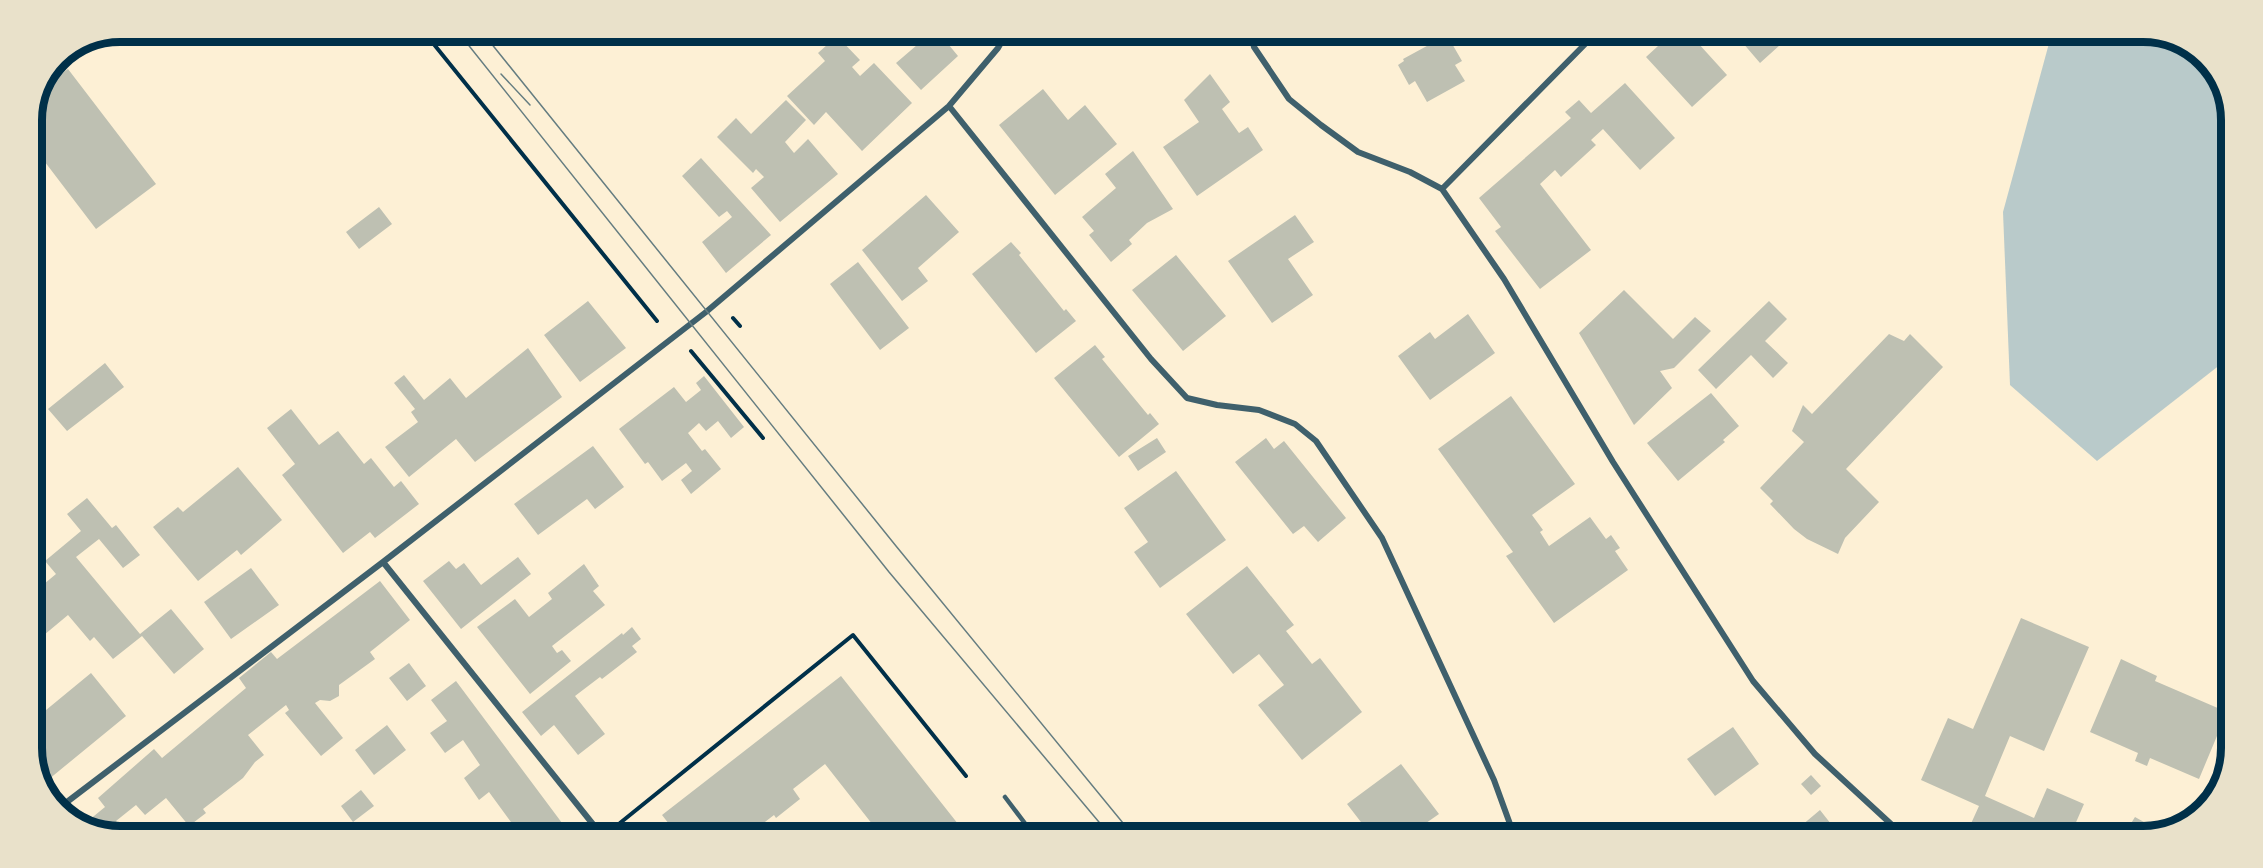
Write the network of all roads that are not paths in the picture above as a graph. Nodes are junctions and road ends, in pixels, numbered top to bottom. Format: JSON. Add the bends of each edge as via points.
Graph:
{"nodes":[{"id":1,"x":1001,"y":42,"type":"edge"},
{"id":2,"x":1253,"y":42,"type":"edge"},
{"id":3,"x":1587,"y":42,"type":"edge"},
{"id":4,"x":949,"y":106,"type":"junction"},
{"id":5,"x":1442,"y":189,"type":"junction"},
{"id":6,"x":383,"y":562,"type":"junction"},
{"id":7,"x":1005,"y":797,"type":"dead end"},
{"id":8,"x":65,"y":803,"type":"edge"},
{"id":9,"x":594,"y":826,"type":"edge"},
{"id":10,"x":1027,"y":826,"type":"edge"},
{"id":11,"x":1511,"y":826,"type":"edge"},
{"id":12,"x":1893,"y":826,"type":"edge"}],
"edges":[{"from":1,"to":4,"type":"street"},
{"from":2,"to":5,"type":"street","via":[[1289,99],[1321,125],[1358,152]]},
{"from":3,"to":5,"type":"street"},
{"from":4,"to":6,"type":"street","via":[[675,336]]},
{"from":4,"to":11,"type":"street","via":[[1151,359],[1187,398],[1259,410],[1295,424],[1316,441],[1382,538],[1494,780]]},
{"from":5,"to":12,"type":"street","via":[[1504,279],[1613,462],[1754,681],[1815,754]]},
{"from":6,"to":8,"type":"street"},
{"from":6,"to":9,"type":"street"},
{"from":7,"to":10,"type":"lane"}]}
